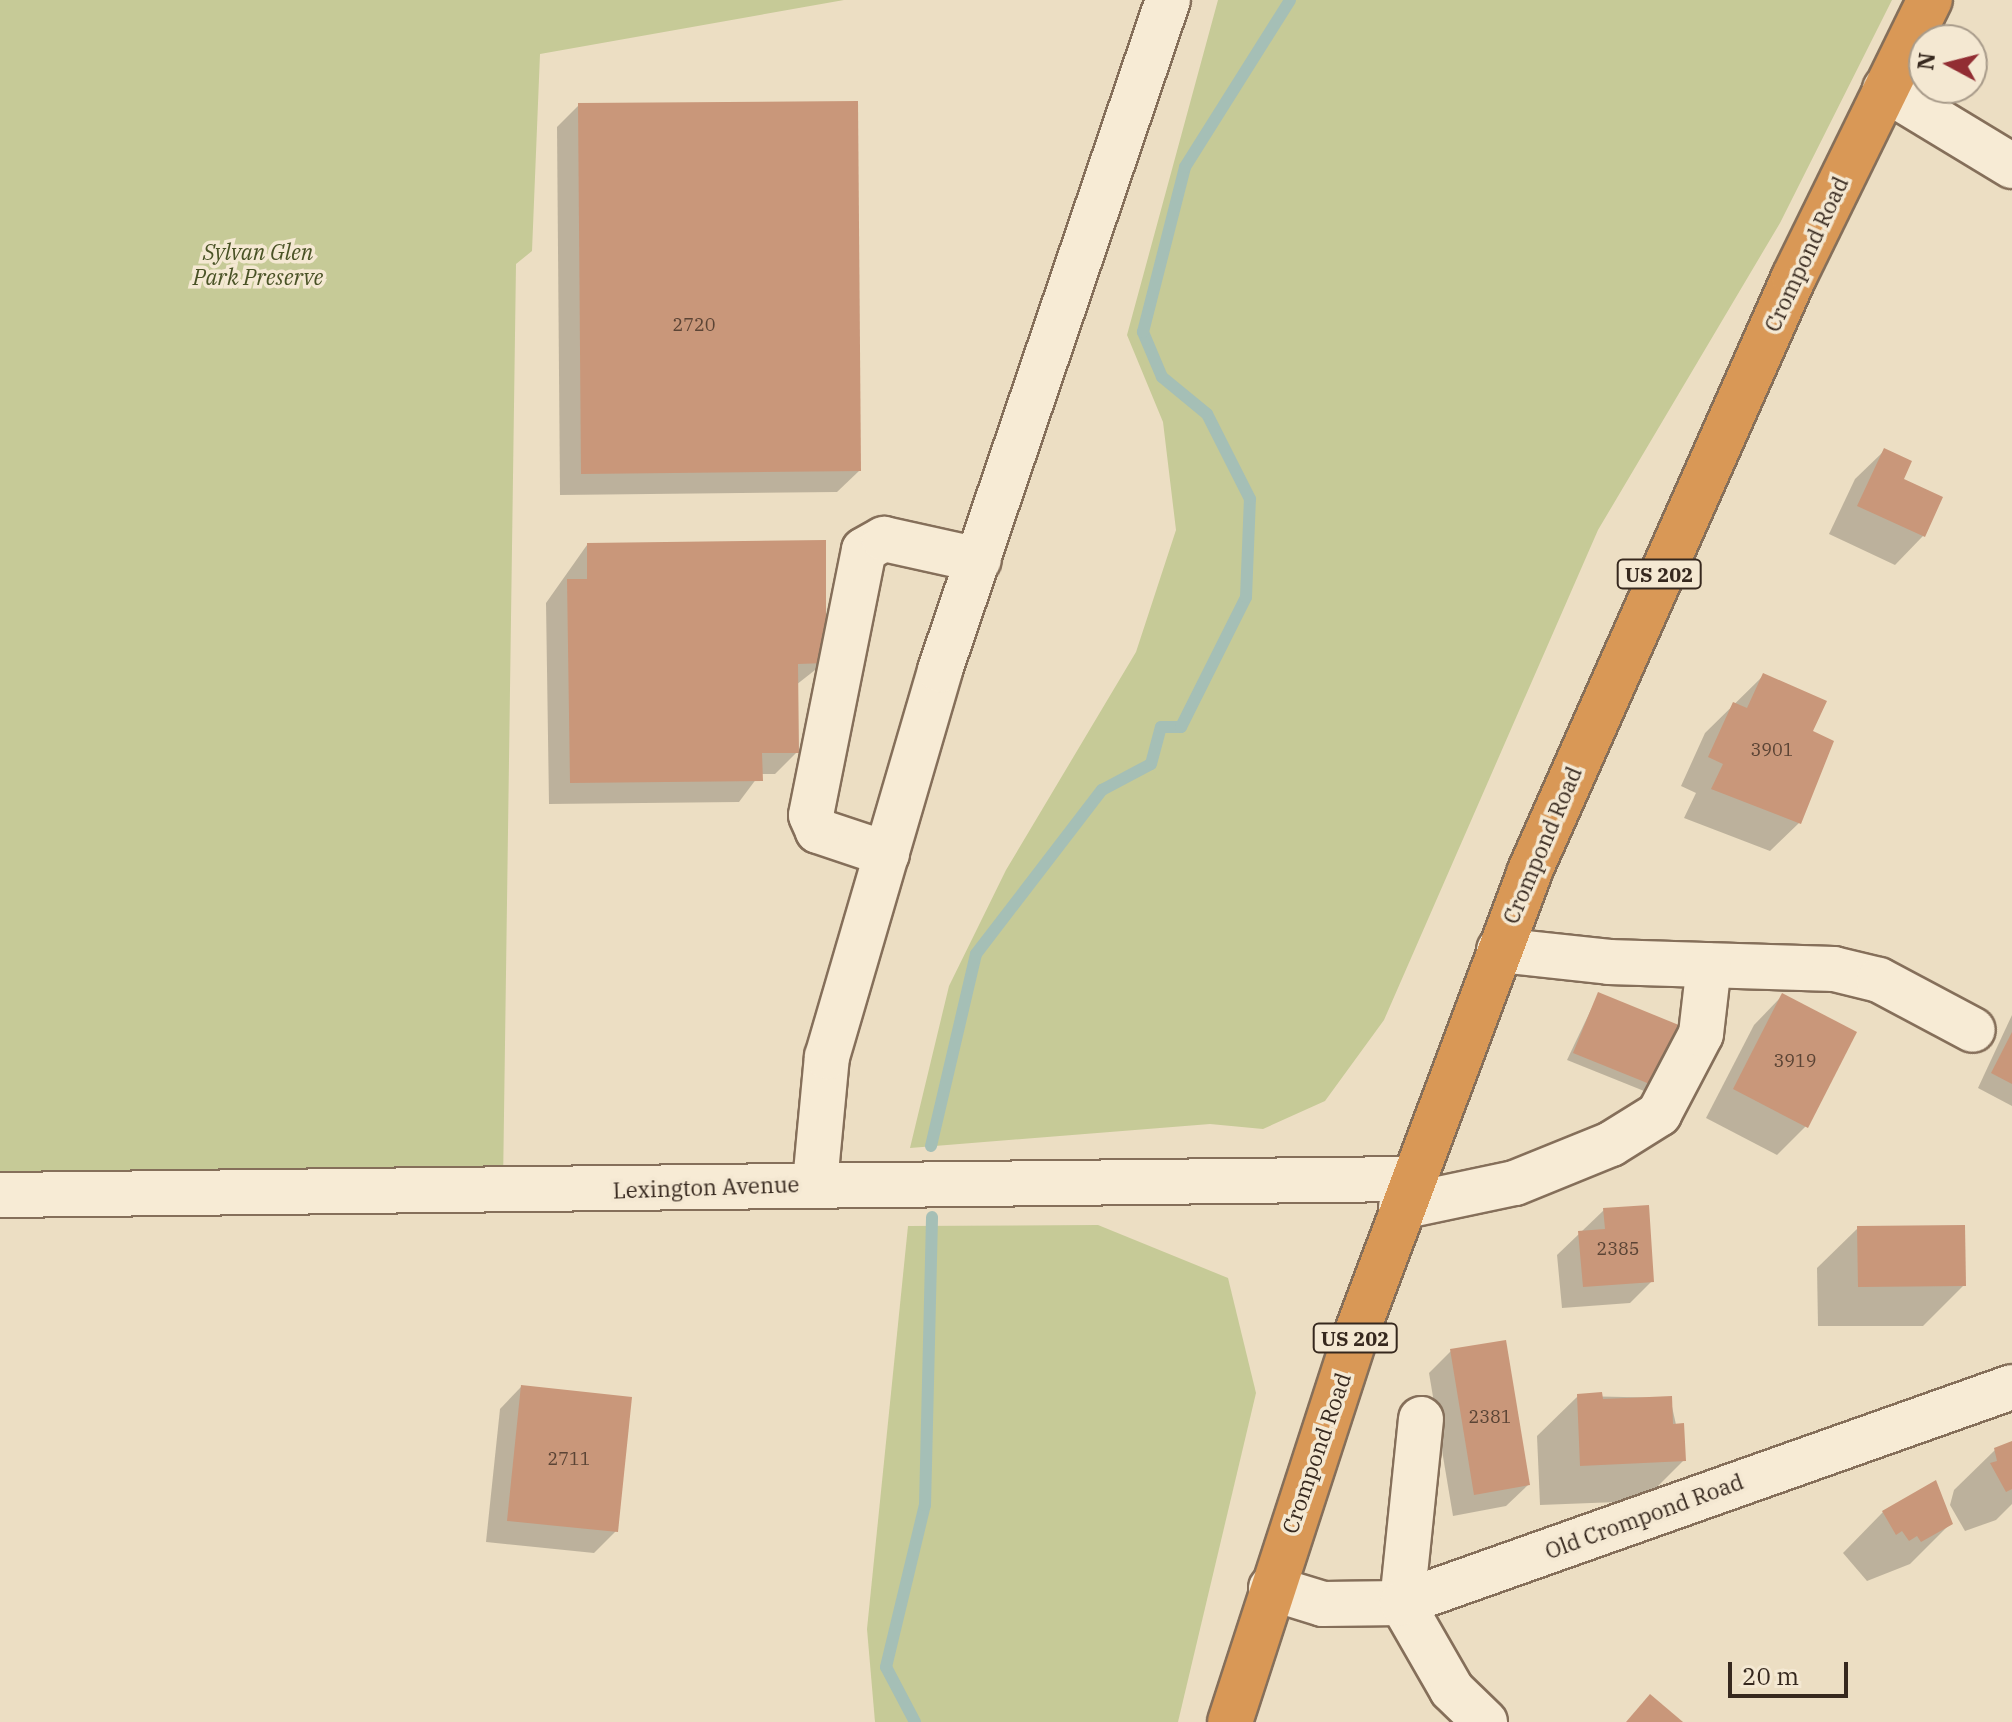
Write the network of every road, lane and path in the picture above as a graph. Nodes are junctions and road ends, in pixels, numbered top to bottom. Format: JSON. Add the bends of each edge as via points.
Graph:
{"nodes":[{"id":1,"x":1168,"y":0,"type":"edge"},
{"id":2,"x":1930,"y":0,"type":"edge"},
{"id":3,"x":1885,"y":89,"type":"junction"},
{"id":4,"x":2012,"y":166,"type":"edge"},
{"id":5,"x":979,"y":560,"type":"junction"},
{"id":6,"x":887,"y":854,"type":"junction"},
{"id":7,"x":1499,"y":950,"type":"junction"},
{"id":8,"x":1709,"y":965,"type":"junction"},
{"id":9,"x":1973,"y":1030,"type":"dead end"},
{"id":10,"x":815,"y":1183,"type":"junction"},
{"id":11,"x":1406,"y":1193,"type":"junction"},
{"id":12,"x":0,"y":1195,"type":"edge"},
{"id":13,"x":2012,"y":1387,"type":"edge"},
{"id":14,"x":1421,"y":1419,"type":"dead end"},
{"id":15,"x":1271,"y":1588,"type":"junction"},
{"id":16,"x":1402,"y":1603,"type":"junction"},
{"id":17,"x":1230,"y":1722,"type":"edge"},
{"id":18,"x":1485,"y":1722,"type":"edge"}],
"edges":[{"from":1,"to":5,"type":"street"},
{"from":2,"to":3,"type":"highway","name":"Crompond Road","number":"US 202"},
{"from":3,"to":4,"type":"street"},
{"from":3,"to":7,"type":"highway","name":"Crompond Road","number":"US 202","via":[[1662,568]]},
{"from":5,"to":6,"type":"street"},
{"from":5,"to":6,"type":"street","via":[[884,539],[864,550],[811,815],[818,831]]},
{"from":6,"to":10,"type":"street","via":[[827,1057]]},
{"from":7,"to":8,"type":"street"},
{"from":7,"to":11,"type":"highway","name":"Crompond Road","number":"US 202"},
{"from":8,"to":9,"type":"street","via":[[1864,976]]},
{"from":8,"to":11,"type":"street","name":"Lexington Avenue","via":[[1701,1034],[1659,1114],[1611,1144],[1515,1183]]},
{"from":10,"to":11,"type":"street","name":"Lexington Avenue"},
{"from":10,"to":12,"type":"street","name":"Lexington Avenue","via":[[532,1194]]},
{"from":11,"to":15,"type":"highway","name":"Crompond Road","number":"US 202"},
{"from":13,"to":16,"type":"street","name":"Old Crompond Road"},
{"from":14,"to":16,"type":"street"},
{"from":15,"to":16,"type":"street","name":"Old Crompond Road","via":[[1323,1604]]},
{"from":15,"to":17,"type":"highway","name":"Crompond Road","number":"US 202"},
{"from":16,"to":18,"type":"street","via":[[1452,1690]]}]}
